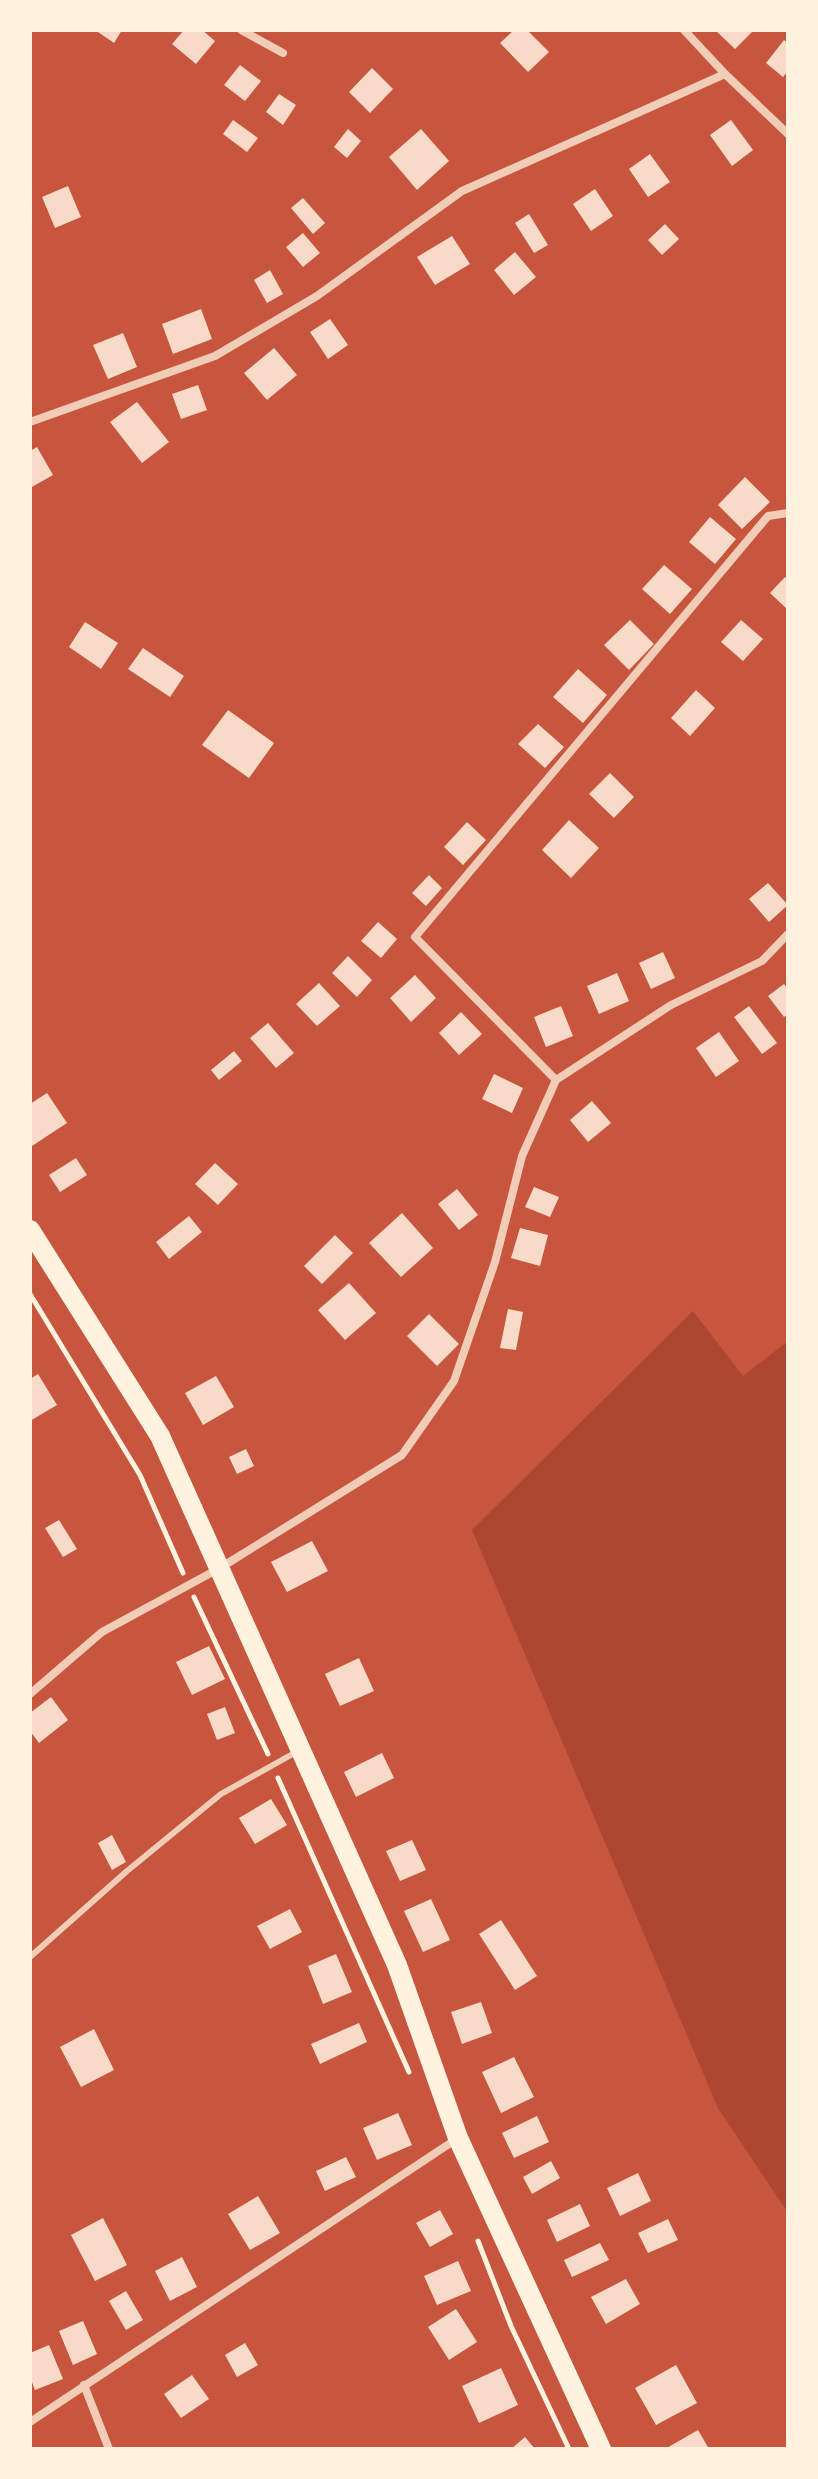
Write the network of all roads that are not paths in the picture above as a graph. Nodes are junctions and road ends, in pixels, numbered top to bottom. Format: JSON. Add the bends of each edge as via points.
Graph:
{"nodes":[{"id":1,"x":241,"y":30,"type":"edge"},
{"id":2,"x":684,"y":30,"type":"edge"},
{"id":3,"x":283,"y":53,"type":"dead end"},
{"id":4,"x":725,"y":74,"type":"junction"},
{"id":5,"x":788,"y":134,"type":"edge"},
{"id":6,"x":30,"y":422,"type":"edge"},
{"id":7,"x":788,"y":513,"type":"edge"},
{"id":8,"x":788,"y":934,"type":"edge"},
{"id":9,"x":556,"y":1080,"type":"junction"},
{"id":10,"x":30,"y":1230,"type":"edge"},
{"id":11,"x":220,"y":1568,"type":"junction"},
{"id":12,"x":30,"y":1694,"type":"edge"},
{"id":13,"x":301,"y":1749,"type":"junction"},
{"id":14,"x":30,"y":1957,"type":"edge"},
{"id":15,"x":458,"y":2138,"type":"junction"},
{"id":16,"x":84,"y":2385,"type":"junction"},
{"id":17,"x":30,"y":2422,"type":"edge"},
{"id":18,"x":109,"y":2449,"type":"edge"},
{"id":19,"x":601,"y":2449,"type":"edge"}],
"edges":[{"from":1,"to":3,"type":"street"},
{"from":2,"to":4,"type":"street"},
{"from":4,"to":5,"type":"street"},
{"from":4,"to":6,"type":"street","via":[[462,191],[317,296],[215,356]]},
{"from":7,"to":9,"type":"street","via":[[768,516],[415,937]]},
{"from":8,"to":9,"type":"street","via":[[762,961],[671,1005]]},
{"from":9,"to":11,"type":"street","via":[[522,1156],[495,1262],[454,1381],[402,1455]]},
{"from":10,"to":11,"type":"main road","via":[[160,1436]]},
{"from":11,"to":12,"type":"street","via":[[102,1632]]},
{"from":11,"to":13,"type":"main road"},
{"from":13,"to":14,"type":"lane","via":[[221,1794]]},
{"from":13,"to":15,"type":"main road","via":[[397,1965]]},
{"from":15,"to":16,"type":"street"},
{"from":15,"to":19,"type":"main road"},
{"from":16,"to":17,"type":"street"},
{"from":16,"to":18,"type":"street"}]}
